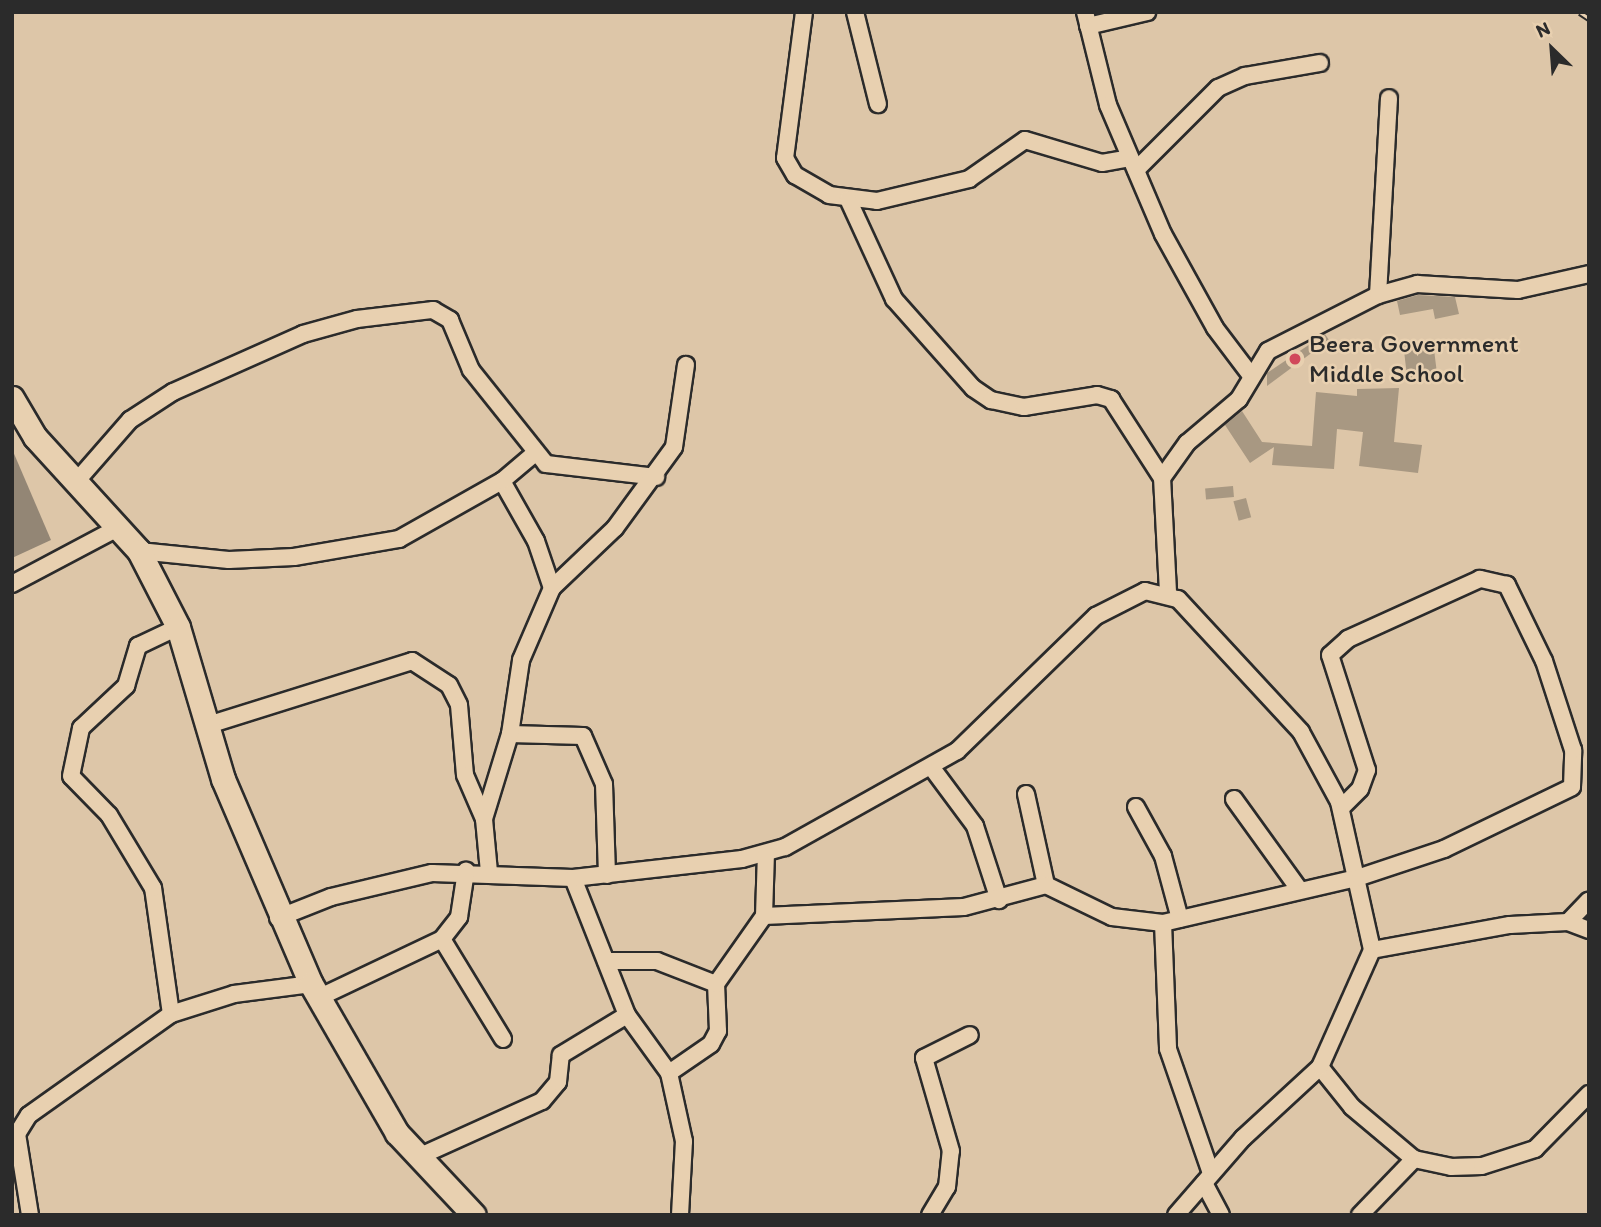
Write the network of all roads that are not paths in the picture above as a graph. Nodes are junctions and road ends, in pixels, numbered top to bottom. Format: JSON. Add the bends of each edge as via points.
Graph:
{"nodes":[{"id":1,"x":804,"y":12,"type":"edge"},
{"id":2,"x":855,"y":12,"type":"edge"},
{"id":3,"x":1147,"y":12,"type":"edge"},
{"id":4,"x":1086,"y":19,"type":"edge"},
{"id":5,"x":1320,"y":64,"type":"dead end"},
{"id":6,"x":1389,"y":98,"type":"dead end"},
{"id":7,"x":878,"y":104,"type":"dead end"},
{"id":8,"x":1133,"y":164,"type":"junction"},
{"id":9,"x":848,"y":199,"type":"junction"},
{"id":10,"x":1589,"y":274,"type":"edge"},
{"id":11,"x":1378,"y":295,"type":"junction"},
{"id":12,"x":686,"y":365,"type":"dead end"},
{"id":13,"x":1252,"y":377,"type":"junction"},
{"id":14,"x":12,"y":398,"type":"edge"},
{"id":15,"x":534,"y":454,"type":"junction"},
{"id":16,"x":656,"y":477,"type":"junction"},
{"id":17,"x":1162,"y":478,"type":"junction"},
{"id":18,"x":502,"y":481,"type":"junction"},
{"id":19,"x":75,"y":483,"type":"junction"},
{"id":20,"x":114,"y":530,"type":"junction"},
{"id":21,"x":139,"y":551,"type":"junction"},
{"id":22,"x":12,"y":584,"type":"edge"},
{"id":23,"x":552,"y":588,"type":"junction"},
{"id":24,"x":1168,"y":592,"type":"junction"},
{"id":25,"x":178,"y":627,"type":"junction"},
{"id":26,"x":205,"y":726,"type":"junction"},
{"id":27,"x":510,"y":734,"type":"junction"},
{"id":28,"x":932,"y":768,"type":"junction"},
{"id":29,"x":1026,"y":794,"type":"dead end"},
{"id":30,"x":1234,"y":799,"type":"dead end"},
{"id":31,"x":1136,"y":807,"type":"dead end"},
{"id":32,"x":1341,"y":808,"type":"junction"},
{"id":33,"x":484,"y":819,"type":"junction"},
{"id":34,"x":766,"y":854,"type":"junction"},
{"id":35,"x":466,"y":871,"type":"junction"},
{"id":36,"x":489,"y":872,"type":"junction"},
{"id":37,"x":607,"y":875,"type":"junction"},
{"id":38,"x":1360,"y":877,"type":"junction"},
{"id":39,"x":573,"y":878,"type":"junction"},
{"id":40,"x":1046,"y":886,"type":"junction"},
{"id":41,"x":1299,"y":889,"type":"junction"},
{"id":42,"x":1589,"y":900,"type":"edge"},
{"id":43,"x":999,"y":901,"type":"junction"},
{"id":44,"x":764,"y":916,"type":"junction"},
{"id":45,"x":278,"y":918,"type":"junction"},
{"id":46,"x":1180,"y":919,"type":"junction"},
{"id":47,"x":1568,"y":922,"type":"junction"},
{"id":48,"x":1163,"y":923,"type":"junction"},
{"id":49,"x":1589,"y":930,"type":"edge"},
{"id":50,"x":442,"y":939,"type":"junction"},
{"id":51,"x":1372,"y":950,"type":"junction"},
{"id":52,"x":606,"y":961,"type":"junction"},
{"id":53,"x":716,"y":984,"type":"junction"},
{"id":54,"x":315,"y":991,"type":"junction"},
{"id":55,"x":171,"y":1014,"type":"junction"},
{"id":56,"x":627,"y":1015,"type":"junction"},
{"id":57,"x":970,"y":1035,"type":"dead end"},
{"id":58,"x":503,"y":1039,"type":"dead end"},
{"id":59,"x":1320,"y":1067,"type":"junction"},
{"id":60,"x":669,"y":1073,"type":"junction"},
{"id":61,"x":1589,"y":1094,"type":"edge"},
{"id":62,"x":16,"y":1124,"type":"edge"},
{"id":63,"x":418,"y":1157,"type":"junction"},
{"id":64,"x":1414,"y":1159,"type":"junction"},
{"id":65,"x":1207,"y":1178,"type":"junction"},
{"id":66,"x":30,"y":1215,"type":"edge"},
{"id":67,"x":474,"y":1215,"type":"edge"},
{"id":68,"x":680,"y":1215,"type":"edge"},
{"id":69,"x":930,"y":1215,"type":"edge"},
{"id":70,"x":1176,"y":1215,"type":"edge"},
{"id":71,"x":1222,"y":1215,"type":"edge"},
{"id":72,"x":1360,"y":1215,"type":"edge"}],
"edges":[{"from":1,"to":9,"type":"street","via":[[785,158],[806,184]]},
{"from":2,"to":7,"type":"street"},
{"from":3,"to":4,"type":"street"},
{"from":4,"to":8,"type":"street"},
{"from":5,"to":8,"type":"street","via":[[1245,76],[1218,88]]},
{"from":6,"to":11,"type":"street"},
{"from":8,"to":9,"type":"street","via":[[1102,163],[1026,140],[969,179],[877,201]]},
{"from":8,"to":13,"type":"street","via":[[1189,285]]},
{"from":9,"to":17,"type":"street","via":[[894,299],[973,388],[992,400],[1024,407],[1097,395],[1111,399]]},
{"from":10,"to":11,"type":"street","via":[[1518,290],[1417,284]]},
{"from":11,"to":13,"type":"street","via":[[1268,351]]},
{"from":12,"to":16,"type":"street","via":[[681,429]]},
{"from":13,"to":17,"type":"street","via":[[1239,399],[1186,443]]},
{"from":14,"to":19,"type":"street"},
{"from":15,"to":16,"type":"street","via":[[545,464]]},
{"from":15,"to":18,"type":"street"},
{"from":15,"to":19,"type":"street","via":[[471,370],[450,320],[433,310],[357,319],[303,334],[173,392],[130,420]]},
{"from":16,"to":23,"type":"street"},
{"from":17,"to":24,"type":"street"},
{"from":18,"to":21,"type":"street","via":[[442,519],[373,545],[229,560]]},
{"from":18,"to":23,"type":"street","via":[[536,541]]},
{"from":19,"to":20,"type":"street"},
{"from":20,"to":21,"type":"street"},
{"from":20,"to":22,"type":"street"},
{"from":21,"to":25,"type":"street"},
{"from":23,"to":27,"type":"street","via":[[521,660]]},
{"from":24,"to":28,"type":"street","via":[[1145,591],[1096,616]]},
{"from":24,"to":32,"type":"street","via":[[1285,709]]},
{"from":25,"to":26,"type":"street"},
{"from":25,"to":55,"type":"street","via":[[138,646],[126,687],[81,727],[71,776],[109,815],[153,888]]},
{"from":26,"to":33,"type":"street","via":[[412,661],[449,685],[459,705],[465,775]]},
{"from":26,"to":45,"type":"street"},
{"from":27,"to":33,"type":"street"},
{"from":27,"to":37,"type":"street","via":[[583,736],[604,784]]},
{"from":28,"to":34,"type":"street"},
{"from":28,"to":43,"type":"street","via":[[979,834]]},
{"from":29,"to":40,"type":"street"},
{"from":30,"to":41,"type":"street"},
{"from":31,"to":46,"type":"street","via":[[1163,856]]},
{"from":32,"to":38,"type":"street"},
{"from":32,"to":38,"type":"street","via":[[1360,789],[1367,770],[1330,655],[1348,639],[1480,579],[1507,585],[1544,661],[1576,779],[1564,794],[1444,849]]},
{"from":33,"to":36,"type":"street"},
{"from":34,"to":37,"type":"street"},
{"from":34,"to":44,"type":"street"},
{"from":35,"to":36,"type":"street"},
{"from":35,"to":45,"type":"street","via":[[403,878]]},
{"from":35,"to":50,"type":"street","via":[[459,917]]},
{"from":36,"to":39,"type":"street"},
{"from":37,"to":39,"type":"street"},
{"from":38,"to":41,"type":"street"},
{"from":38,"to":51,"type":"street"},
{"from":39,"to":52,"type":"street"},
{"from":40,"to":43,"type":"street"},
{"from":40,"to":48,"type":"street","via":[[1112,917]]},
{"from":41,"to":46,"type":"street"},
{"from":42,"to":47,"type":"street"},
{"from":43,"to":44,"type":"street","via":[[891,914]]},
{"from":44,"to":53,"type":"street"},
{"from":45,"to":54,"type":"street"},
{"from":46,"to":48,"type":"street"},
{"from":47,"to":49,"type":"street"},
{"from":47,"to":51,"type":"street","via":[[1510,925]]},
{"from":48,"to":65,"type":"street","via":[[1168,1049]]},
{"from":50,"to":54,"type":"street"},
{"from":50,"to":58,"type":"street"},
{"from":51,"to":59,"type":"street"},
{"from":52,"to":53,"type":"street","via":[[657,961]]},
{"from":52,"to":56,"type":"street"},
{"from":53,"to":60,"type":"street","via":[[718,1031],[711,1044]]},
{"from":54,"to":55,"type":"street","via":[[234,994]]},
{"from":54,"to":63,"type":"street"},
{"from":55,"to":62,"type":"street"},
{"from":56,"to":60,"type":"street"},
{"from":56,"to":63,"type":"street","via":[[561,1055],[558,1082],[542,1101]]},
{"from":57,"to":69,"type":"street","via":[[924,1058],[951,1151],[947,1187]]},
{"from":59,"to":64,"type":"street","via":[[1352,1107]]},
{"from":59,"to":65,"type":"street"},
{"from":60,"to":68,"type":"street","via":[[684,1141]]},
{"from":61,"to":64,"type":"street","via":[[1552,1136],[1513,1159],[1451,1167]]},
{"from":62,"to":66,"type":"street"},
{"from":63,"to":67,"type":"street"},
{"from":64,"to":72,"type":"street"},
{"from":65,"to":70,"type":"street"},
{"from":65,"to":71,"type":"street"}]}
